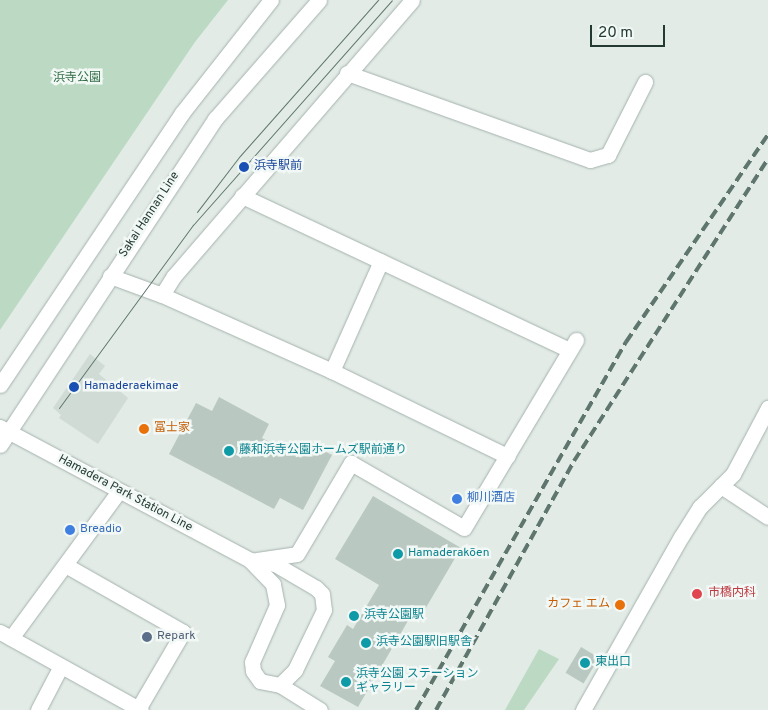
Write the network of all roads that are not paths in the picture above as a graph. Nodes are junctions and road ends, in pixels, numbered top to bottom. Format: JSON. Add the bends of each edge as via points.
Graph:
{"nodes":[{"id":1,"x":271,"y":0,"type":"edge"},
{"id":2,"x":319,"y":0,"type":"edge"},
{"id":3,"x":412,"y":0,"type":"edge"},
{"id":4,"x":347,"y":73,"type":"junction"},
{"id":5,"x":645,"y":82,"type":"dead end"},
{"id":6,"x":242,"y":196,"type":"junction"},
{"id":7,"x":381,"y":261,"type":"junction"},
{"id":8,"x":110,"y":276,"type":"junction"},
{"id":9,"x":162,"y":295,"type":"junction"},
{"id":10,"x":332,"y":372,"type":"junction"},
{"id":11,"x":0,"y":386,"type":"edge"},
{"id":12,"x":768,"y":408,"type":"edge"},
{"id":13,"x":3,"y":434,"type":"edge"},
{"id":14,"x":507,"y":456,"type":"junction"},
{"id":15,"x":721,"y":486,"type":"junction"},
{"id":16,"x":119,"y":491,"type":"junction"},
{"id":17,"x":768,"y":517,"type":"edge"},
{"id":18,"x":250,"y":560,"type":"junction"},
{"id":19,"x":67,"y":566,"type":"junction"},
{"id":20,"x":5,"y":635,"type":"edge"},
{"id":21,"x":60,"y":668,"type":"junction"},
{"id":22,"x":280,"y":685,"type":"junction"},
{"id":23,"x":139,"y":709,"type":"edge"},
{"id":24,"x":38,"y":710,"type":"edge"},
{"id":25,"x":320,"y":710,"type":"edge"},
{"id":26,"x":583,"y":710,"type":"edge"}],
"edges":[{"from":1,"to":11,"type":"street","via":[[182,113]]},
{"from":2,"to":8,"type":"street","name":"Sakai Hannan Line","via":[[216,119]]},
{"from":3,"to":4,"type":"street"},
{"from":4,"to":5,"type":"street","via":[[590,160],[608,155]]},
{"from":4,"to":6,"type":"street"},
{"from":6,"to":7,"type":"street"},
{"from":6,"to":9,"type":"street","via":[[174,276]]},
{"from":7,"to":10,"type":"street"},
{"from":7,"to":14,"type":"street","via":[[573,345]]},
{"from":8,"to":9,"type":"street"},
{"from":8,"to":13,"type":"street","name":"Sakai Hannan Line"},
{"from":9,"to":10,"type":"street"},
{"from":10,"to":14,"type":"street"},
{"from":12,"to":15,"type":"street","via":[[733,474]]},
{"from":13,"to":16,"type":"street","name":"Hamadera Park Station Line"},
{"from":14,"to":18,"type":"street","via":[[464,528],[351,463],[297,554]]},
{"from":15,"to":17,"type":"street"},
{"from":15,"to":26,"type":"street","via":[[700,507],[681,537]]},
{"from":16,"to":18,"type":"street","name":"Hamadera Park Station Line"},
{"from":16,"to":19,"type":"street"},
{"from":18,"to":22,"type":"street","name":"Hamadera Park Station Line","via":[[273,584],[277,605],[252,662],[252,671],[260,681]]},
{"from":18,"to":22,"type":"street","name":"Hamadera Park Station Line","via":[[275,564],[322,594],[324,610],[294,670]]},
{"from":19,"to":20,"type":"street"},
{"from":19,"to":23,"type":"street","via":[[183,632]]},
{"from":20,"to":21,"type":"street"},
{"from":21,"to":23,"type":"street"},
{"from":21,"to":24,"type":"street"},
{"from":22,"to":25,"type":"street"}]}
